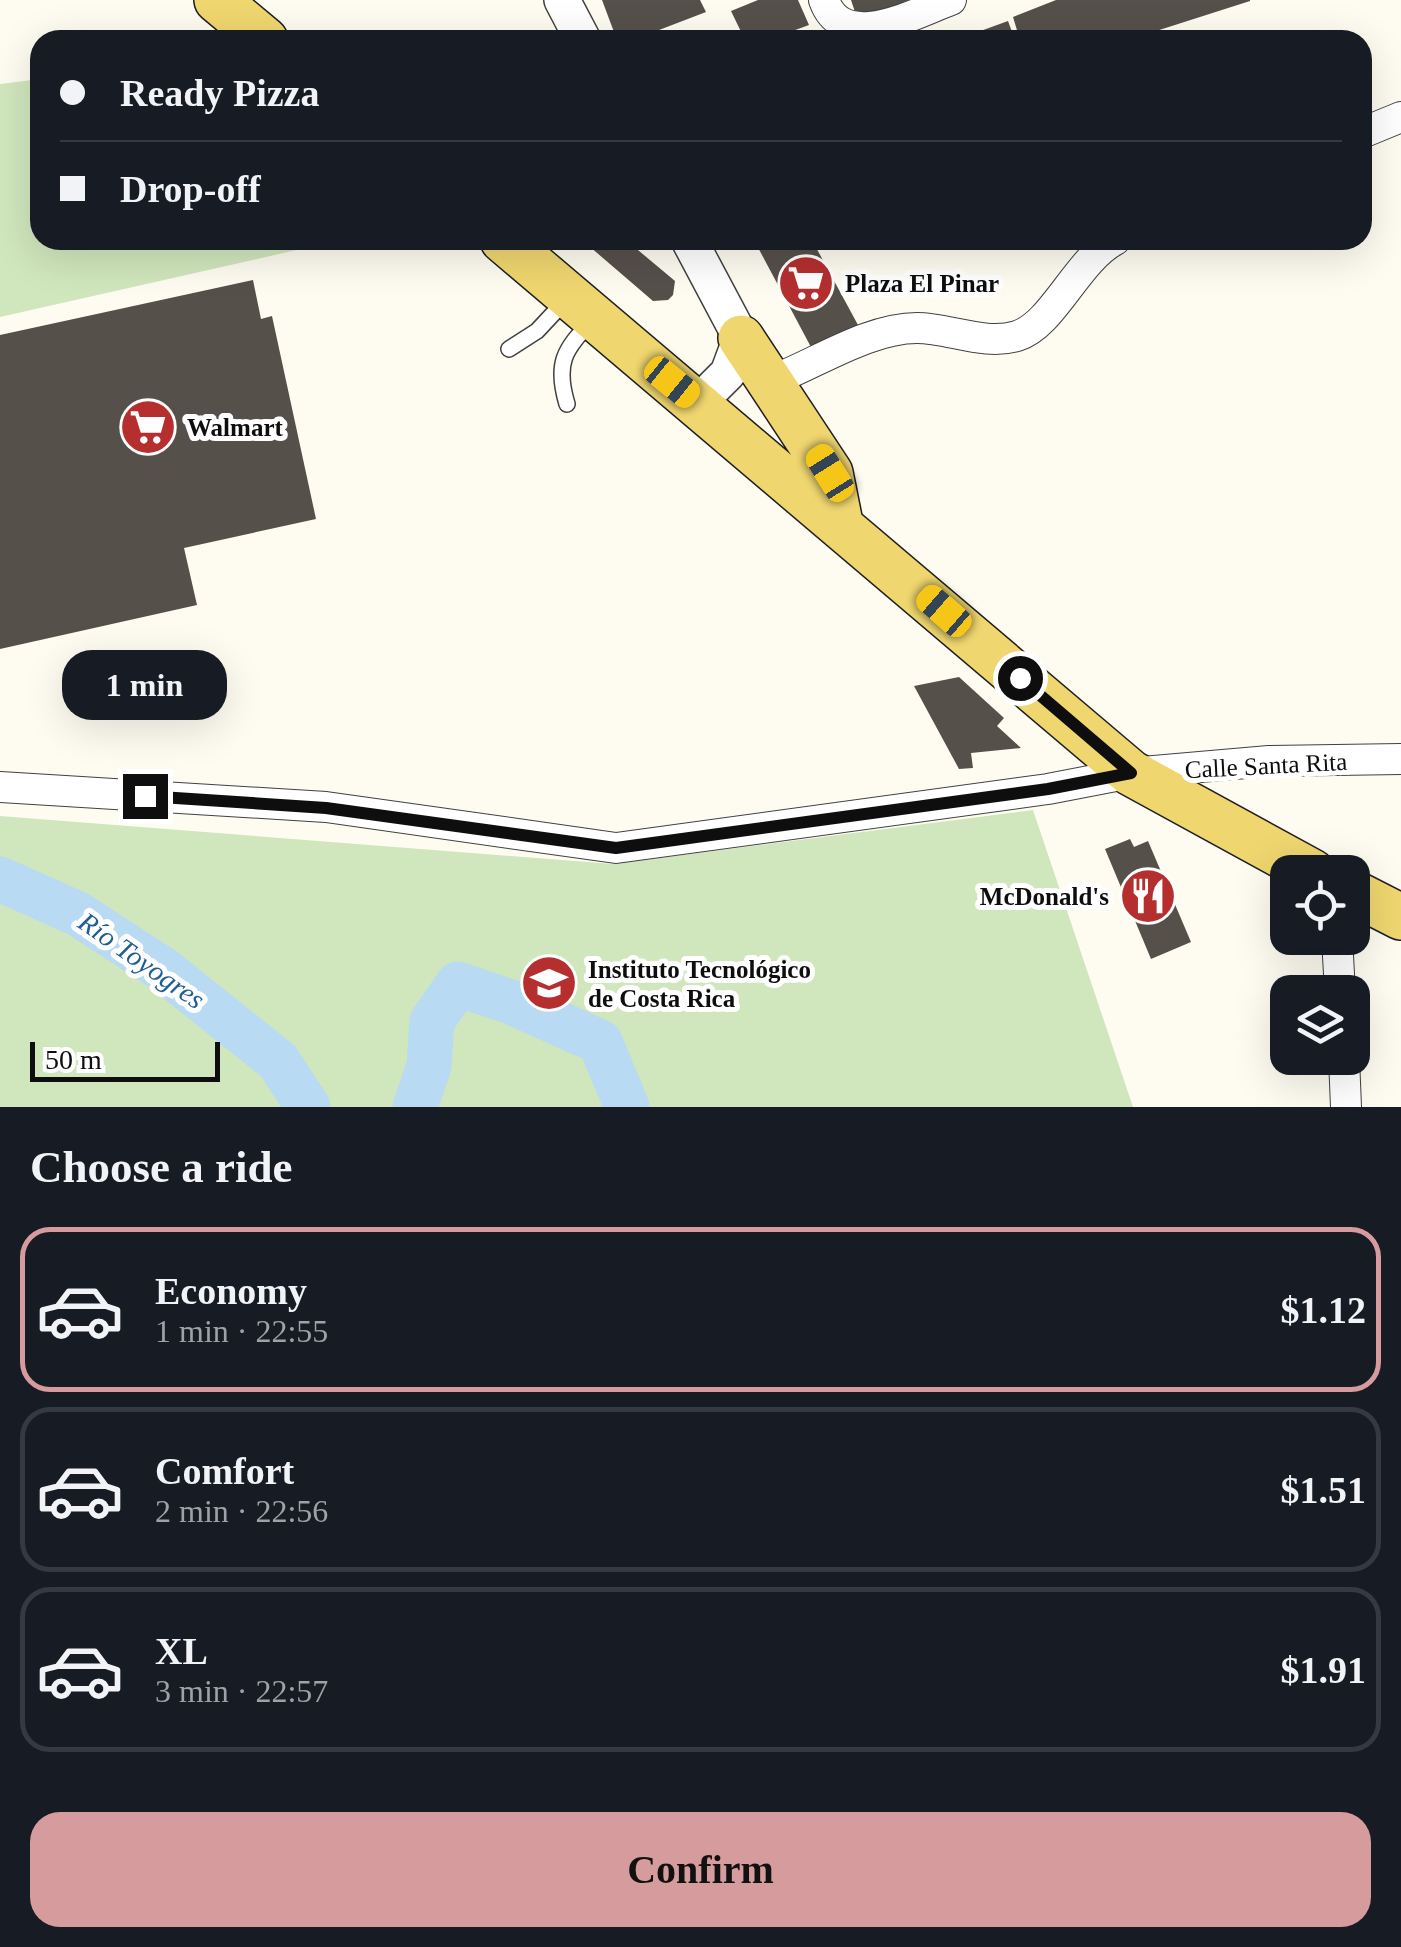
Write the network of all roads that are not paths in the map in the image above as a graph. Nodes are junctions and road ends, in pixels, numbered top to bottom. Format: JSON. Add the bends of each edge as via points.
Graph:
{"nodes":[{"id":1,"x":217,"y":0,"type":"edge"},
{"id":2,"x":562,"y":0,"type":"edge"},
{"id":3,"x":824,"y":0,"type":"edge"},
{"id":4,"x":951,"y":0,"type":"edge"},
{"id":5,"x":253,"y":30,"type":"edge"},
{"id":6,"x":578,"y":30,"type":"edge"},
{"id":7,"x":1401,"y":117,"type":"edge"},
{"id":8,"x":1372,"y":129,"type":"edge"},
{"id":9,"x":515,"y":250,"type":"edge"},
{"id":10,"x":694,"y":250,"type":"edge"},
{"id":11,"x":1102,"y":250,"type":"edge"},
{"id":12,"x":582,"y":308,"type":"junction"},
{"id":13,"x":742,"y":338,"type":"junction"},
{"id":14,"x":509,"y":349,"type":"dead end"},
{"id":15,"x":772,"y":380,"type":"junction"},
{"id":16,"x":698,"y":403,"type":"junction"},
{"id":17,"x":567,"y":404,"type":"dead end"},
{"id":18,"x":840,"y":523,"type":"junction"},
{"id":19,"x":1401,"y":759,"type":"edge"},
{"id":20,"x":1131,"y":773,"type":"junction"},
{"id":21,"x":0,"y":787,"type":"edge"},
{"id":22,"x":1281,"y":855,"type":"edge"},
{"id":23,"x":1370,"y":901,"type":"edge"},
{"id":24,"x":1401,"y":917,"type":"edge"},
{"id":25,"x":1345,"y":1075,"type":"edge"},
{"id":26,"x":1346,"y":1107,"type":"edge"}],
"edges":[{"from":1,"to":5,"type":"main road"},
{"from":2,"to":6,"type":"street"},
{"from":3,"to":4,"type":"street","via":[[828,13],[848,26],[871,28]]},
{"from":7,"to":8,"type":"street"},
{"from":9,"to":12,"type":"main road"},
{"from":10,"to":13,"type":"street"},
{"from":11,"to":15,"type":"street","via":[[1019,336],[890,330]]},
{"from":12,"to":14,"type":"lane"},
{"from":12,"to":16,"type":"main road"},
{"from":12,"to":17,"type":"lane","via":[[561,358]]},
{"from":13,"to":15,"type":"main road"},
{"from":13,"to":16,"type":"street","via":[[728,373]]},
{"from":15,"to":18,"type":"main road","via":[[830,473]]},
{"from":16,"to":18,"type":"main road"},
{"from":18,"to":20,"type":"main road"},
{"from":19,"to":20,"type":"street","name":"Calle Santa Rita"},
{"from":20,"to":21,"type":"street","name":"Calle Santa Rita","via":[[616,848],[326,808]]},
{"from":20,"to":22,"type":"main road"},
{"from":23,"to":24,"type":"main road"},
{"from":25,"to":26,"type":"street"}]}
